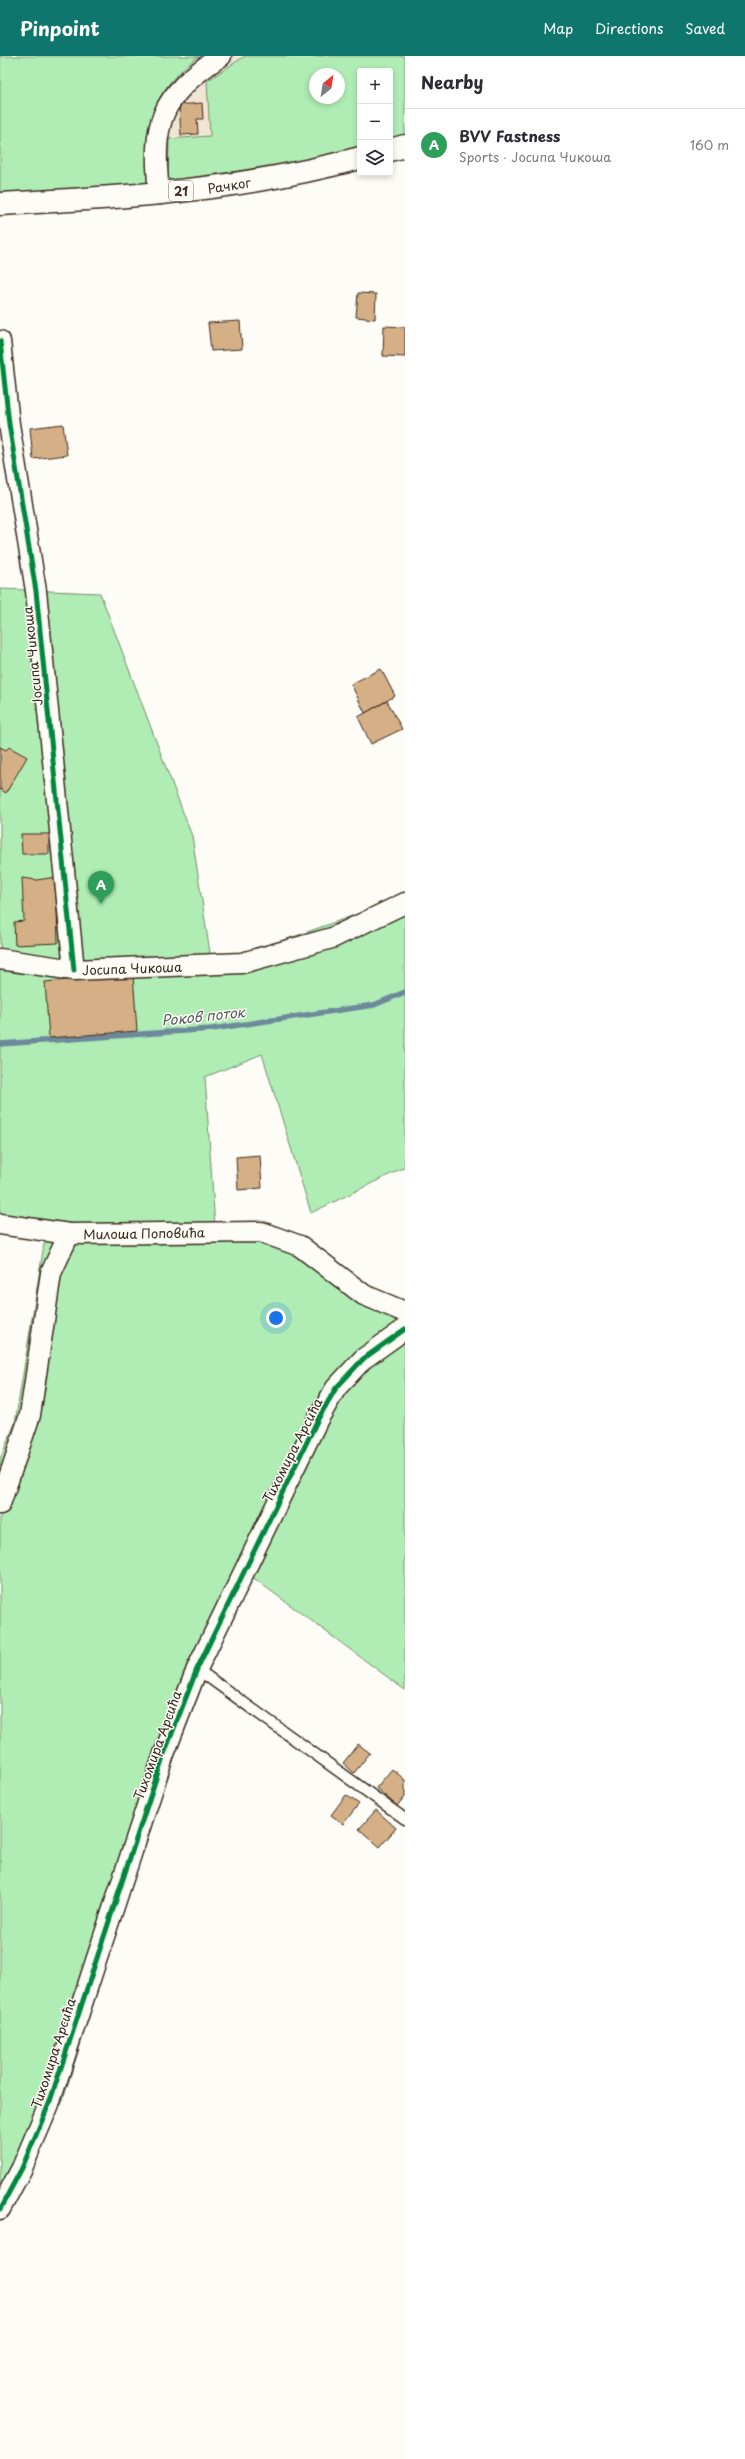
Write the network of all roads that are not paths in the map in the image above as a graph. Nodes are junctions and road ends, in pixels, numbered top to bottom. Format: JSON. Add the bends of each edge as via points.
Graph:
{"nodes":[{"id":1,"x":221,"y":56,"type":"edge"},
{"id":2,"x":405,"y":146,"type":"edge"},
{"id":3,"x":393,"y":149,"type":"edge"},
{"id":4,"x":357,"y":159,"type":"edge"},
{"id":5,"x":159,"y":194,"type":"junction"},
{"id":6,"x":0,"y":204,"type":"edge"},
{"id":7,"x":0,"y":341,"type":"edge"},
{"id":8,"x":405,"y":903,"type":"edge"},
{"id":9,"x":0,"y":959,"type":"edge"},
{"id":10,"x":74,"y":970,"type":"junction"},
{"id":11,"x":0,"y":1224,"type":"edge"},
{"id":12,"x":69,"y":1234,"type":"junction"},
{"id":13,"x":405,"y":1312,"type":"edge"},
{"id":14,"x":405,"y":1329,"type":"edge"},
{"id":15,"x":0,"y":1504,"type":"edge"},
{"id":16,"x":197,"y":1669,"type":"junction"},
{"id":17,"x":405,"y":1819,"type":"edge"},
{"id":18,"x":0,"y":2209,"type":"edge"}],
"edges":[{"from":1,"to":5,"type":"street","via":[[199,71],[164,109],[159,128]]},
{"from":2,"to":3,"type":"main road"},
{"from":4,"to":5,"type":"main road","name":"Рачког","number":"21","via":[[257,180]]},
{"from":5,"to":6,"type":"main road","name":"Рачког","number":"21"},
{"from":7,"to":10,"type":"street","name":"Јосипа Чикоша","via":[[9,424],[36,591]]},
{"from":8,"to":10,"type":"street","name":"Јосипа Чикоша","via":[[332,938],[242,963]]},
{"from":9,"to":10,"type":"street"},
{"from":11,"to":12,"type":"street"},
{"from":12,"to":13,"type":"street","name":"Милоша Поповића","via":[[261,1232],[300,1246],[364,1295]]},
{"from":12,"to":15,"type":"street","name":"Милоша Поповића","via":[[51,1272],[30,1415]]},
{"from":14,"to":16,"type":"street","name":"Тихомира Арсића","via":[[363,1359],[336,1388],[318,1419]]},
{"from":16,"to":17,"type":"lane"},
{"from":16,"to":18,"type":"street","name":"Тихомира Арсића","via":[[164,1754],[48,2104],[22,2168]]}]}
